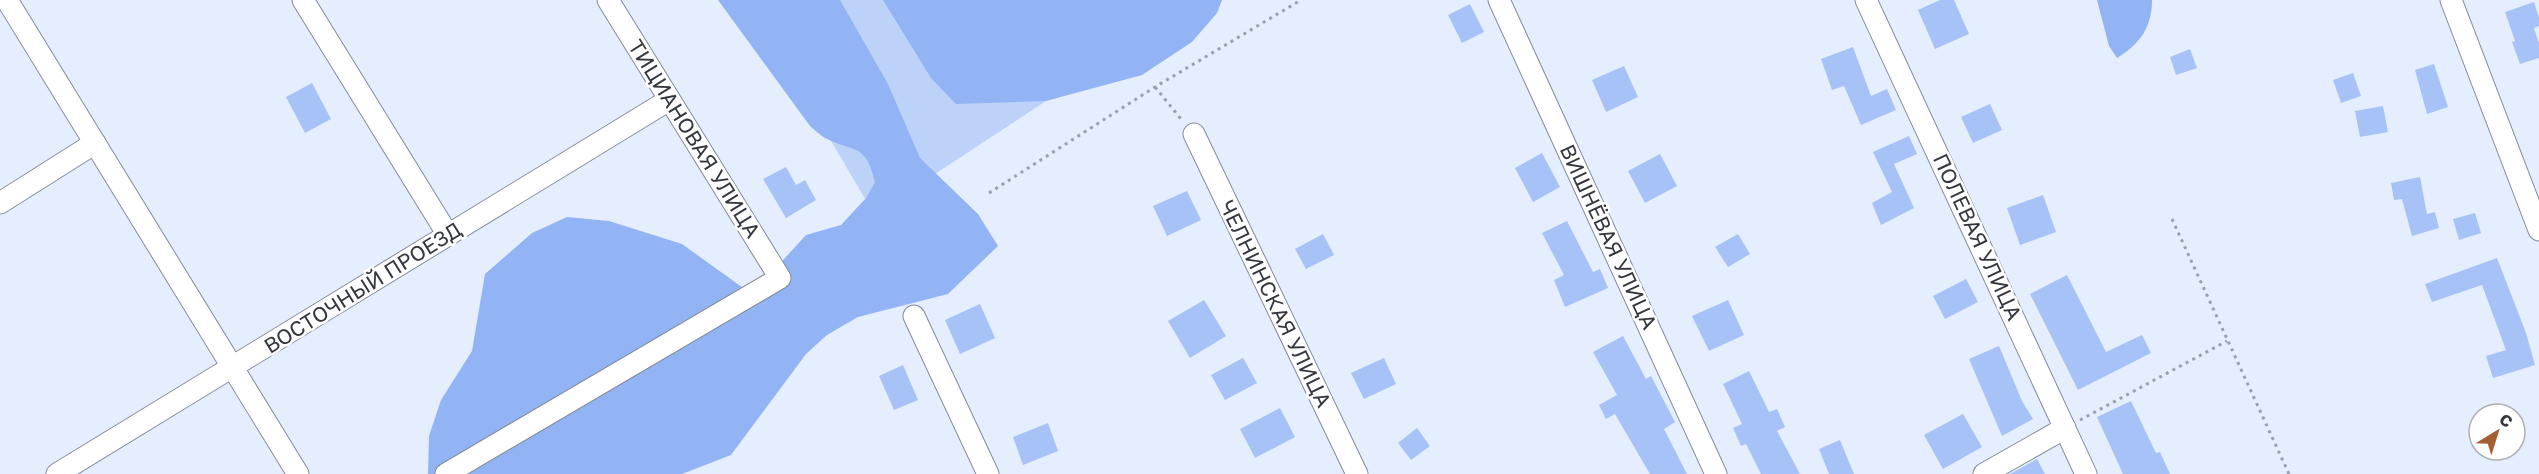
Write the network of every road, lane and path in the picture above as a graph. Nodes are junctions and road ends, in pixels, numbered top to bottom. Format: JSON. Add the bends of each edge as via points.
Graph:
{"nodes":[{"id":1,"x":7,"y":0,"type":"edge"},
{"id":2,"x":303,"y":0,"type":"edge"},
{"id":3,"x":608,"y":0,"type":"edge"},
{"id":4,"x":1301,"y":0,"type":"edge"},
{"id":5,"x":1499,"y":0,"type":"edge"},
{"id":6,"x":1866,"y":0,"type":"edge"},
{"id":7,"x":2451,"y":0,"type":"edge"},
{"id":8,"x":1155,"y":87,"type":"junction"},
{"id":9,"x":669,"y":100,"type":"junction"},
{"id":10,"x":1194,"y":135,"type":"joint"},
{"id":11,"x":95,"y":143,"type":"junction"},
{"id":12,"x":989,"y":193,"type":"dead end"},
{"id":13,"x":0,"y":203,"type":"edge"},
{"id":14,"x":2172,"y":219,"type":"dead end"},
{"id":15,"x":2539,"y":230,"type":"edge"},
{"id":16,"x":448,"y":235,"type":"junction"},
{"id":17,"x":914,"y":316,"type":"dead end"},
{"id":18,"x":2227,"y":341,"type":"junction"},
{"id":19,"x":233,"y":368,"type":"junction"},
{"id":20,"x":2065,"y":428,"type":"junction"},
{"id":21,"x":57,"y":474,"type":"edge"},
{"id":22,"x":298,"y":474,"type":"edge"},
{"id":23,"x":446,"y":474,"type":"edge"},
{"id":24,"x":988,"y":474,"type":"edge"},
{"id":25,"x":1357,"y":474,"type":"edge"},
{"id":26,"x":1716,"y":474,"type":"edge"},
{"id":27,"x":1984,"y":474,"type":"edge"},
{"id":28,"x":2086,"y":474,"type":"edge"},
{"id":29,"x":2289,"y":474,"type":"edge"}],
"edges":[{"from":1,"to":11,"type":"street"},
{"from":2,"to":16,"type":"street"},
{"from":3,"to":9,"type":"street","name":"ТИЦИАНОВАЯ УЛИЦА"},
{"from":4,"to":8,"type":"path"},
{"from":5,"to":26,"type":"street","name":"ВИШНЁВАЯ УЛИЦА"},
{"from":6,"to":20,"type":"street","name":"ПОЛЕВАЯ УЛИЦА"},
{"from":7,"to":15,"type":"street"},
{"from":8,"to":10,"type":"path"},
{"from":8,"to":12,"type":"path"},
{"from":9,"to":16,"type":"street","name":"ВОСТОЧНЫЙ ПРОЕЗД"},
{"from":9,"to":23,"type":"street","name":"ТИЦИАНОВАЯ УЛИЦА","via":[[780,278]]},
{"from":10,"to":25,"type":"street","name":"ЧЕЛНИНСКАЯ УЛИЦА"},
{"from":11,"to":13,"type":"street"},
{"from":11,"to":19,"type":"street"},
{"from":14,"to":18,"type":"path"},
{"from":16,"to":19,"type":"street","name":"ВОСТОЧНЫЙ ПРОЕЗД"},
{"from":17,"to":24,"type":"street"},
{"from":18,"to":20,"type":"path"},
{"from":18,"to":29,"type":"path"},
{"from":19,"to":21,"type":"street","name":"ВОСТОЧНЫЙ ПРОЕЗД"},
{"from":19,"to":22,"type":"street"},
{"from":20,"to":27,"type":"street"},
{"from":20,"to":28,"type":"street","name":"ПОЛЕВАЯ УЛИЦА"}]}
